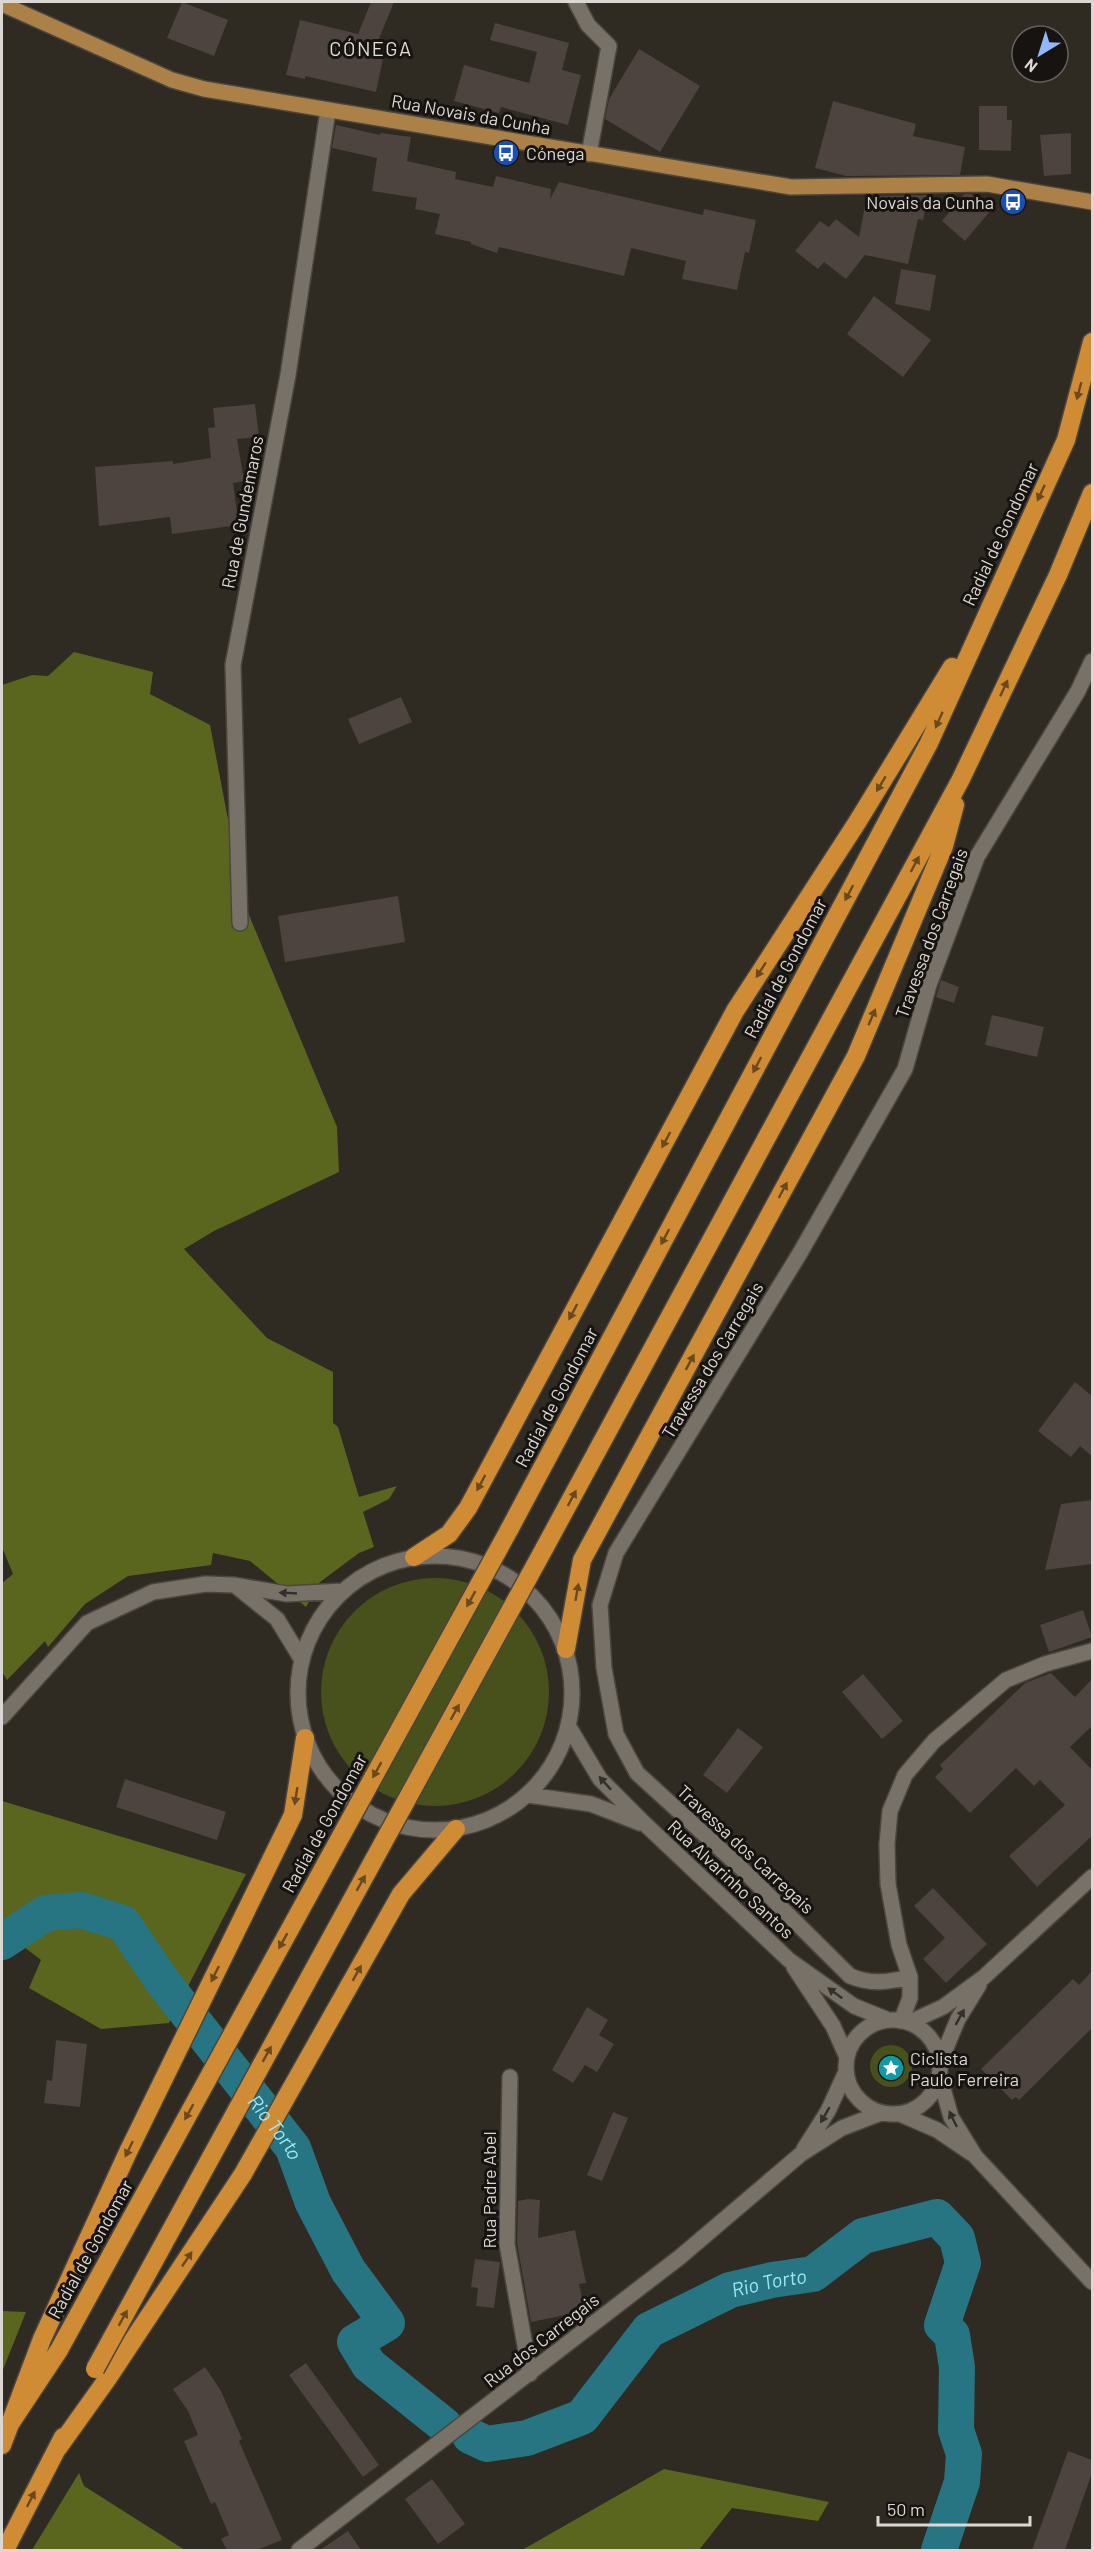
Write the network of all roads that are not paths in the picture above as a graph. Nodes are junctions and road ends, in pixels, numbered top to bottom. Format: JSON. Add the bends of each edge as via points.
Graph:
{"nodes":[{"id":1,"x":576,"y":2,"type":"edge"},
{"id":2,"x":2,"y":4,"type":"edge"},
{"id":3,"x":328,"y":110,"type":"junction"},
{"id":4,"x":589,"y":154,"type":"junction"},
{"id":5,"x":1092,"y":202,"type":"edge"},
{"id":6,"x":1092,"y":342,"type":"edge"},
{"id":7,"x":1092,"y":493,"type":"edge"},
{"id":8,"x":988,"y":609,"type":"junction"},
{"id":9,"x":1092,"y":661,"type":"edge"},
{"id":10,"x":961,"y":778,"type":"junction"},
{"id":11,"x":240,"y":923,"type":"dead end"},
{"id":12,"x":414,"y":1557,"type":"junction"},
{"id":13,"x":234,"y":1586,"type":"junction"},
{"id":14,"x":343,"y":1591,"type":"junction"},
{"id":15,"x":566,"y":1649,"type":"junction"},
{"id":16,"x":1092,"y":1651,"type":"edge"},
{"id":17,"x":302,"y":1660,"type":"junction"},
{"id":18,"x":2,"y":1718,"type":"edge"},
{"id":19,"x":569,"y":1727,"type":"junction"},
{"id":20,"x":305,"y":1738,"type":"junction"},
{"id":21,"x":528,"y":1796,"type":"junction"},
{"id":22,"x":646,"y":1826,"type":"junction"},
{"id":23,"x":456,"y":1829,"type":"junction"},
{"id":24,"x":1092,"y":1877,"type":"edge"},
{"id":25,"x":789,"y":1960,"type":"junction"},
{"id":26,"x":910,"y":1977,"type":"junction"},
{"id":27,"x":984,"y":1977,"type":"junction"},
{"id":28,"x":899,"y":2021,"type":"junction"},
{"id":29,"x":846,"y":2055,"type":"junction"},
{"id":30,"x":940,"y":2060,"type":"junction"},
{"id":31,"x":845,"y":2074,"type":"junction"},
{"id":32,"x":510,"y":2077,"type":"dead end"},
{"id":33,"x":940,"y":2078,"type":"junction"},
{"id":34,"x":881,"y":2113,"type":"junction"},
{"id":35,"x":900,"y":2114,"type":"junction"},
{"id":36,"x":801,"y":2154,"type":"junction"},
{"id":37,"x":975,"y":2156,"type":"junction"},
{"id":38,"x":1092,"y":2282,"type":"edge"},
{"id":39,"x":102,"y":2373,"type":"junction"},
{"id":40,"x":530,"y":2374,"type":"junction"},
{"id":41,"x":10,"y":2424,"type":"junction"},
{"id":42,"x":2,"y":2445,"type":"edge"},
{"id":43,"x":5,"y":2550,"type":"edge"},
{"id":44,"x":299,"y":2550,"type":"edge"}],
"edges":[{"from":1,"to":4,"type":"street","via":[[588,25],[609,46]]},
{"from":2,"to":3,"type":"main road","name":"Rua Novais da Cunha","via":[[172,80]]},
{"from":3,"to":4,"type":"main road","name":"Rua Novais da Cunha"},
{"from":3,"to":11,"type":"street","name":"Rua de Gundemaros","via":[[288,375],[233,665]]},
{"from":4,"to":5,"type":"main road","name":"Rua Novais da Cunha","via":[[791,187],[987,184]]},
{"from":6,"to":8,"type":"highway","name":"Radial de Gondomar","one_way":true,"via":[[1066,440]]},
{"from":10,"to":7,"type":"highway","one_way":true,"via":[[1058,575]]},
{"from":8,"to":12,"type":"highway","one_way":true,"via":[[735,1011],[468,1508],[449,1534]]},
{"from":8,"to":41,"type":"highway","name":"Radial de Gondomar","one_way":true,"bridge":true,"via":[[928,743],[509,1530],[59,2350]]},
{"from":9,"to":26,"type":"street","name":"Travessa dos Carregais","via":[[1078,691],[977,857],[929,985],[905,1069],[800,1253],[616,1553],[600,1605],[604,1668],[616,1734],[637,1773],[740,1867],[850,1976],[875,1983]]},
{"from":15,"to":10,"type":"highway","one_way":true,"via":[[582,1560],[856,1056],[944,846]]},
{"from":39,"to":10,"type":"highway","one_way":true,"bridge":true},
{"from":12,"to":14,"type":"street","via":[[364,1575]]},
{"from":12,"to":15,"type":"street","via":[[468,1560],[494,1569],[537,1600]]},
{"from":14,"to":13,"type":"street","one_way":true,"via":[[287,1594]]},
{"from":13,"to":17,"type":"street","via":[[277,1619]]},
{"from":13,"to":18,"type":"street","via":[[206,1584],[153,1592],[87,1623]]},
{"from":14,"to":17,"type":"street","via":[[315,1627]]},
{"from":15,"to":19,"type":"street","via":[[573,1700]]},
{"from":16,"to":26,"type":"street","via":[[1006,1680],[934,1741],[904,1775],[890,1811],[888,1884],[899,1945]]},
{"from":17,"to":20,"type":"street","via":[[299,1713]]},
{"from":19,"to":21,"type":"street","via":[[560,1753]]},
{"from":22,"to":19,"type":"street","name":"Rua Alvarinho Santos","one_way":true,"via":[[600,1779]]},
{"from":20,"to":23,"type":"street","via":[[333,1785],[377,1818],[429,1831]]},
{"from":20,"to":41,"type":"highway","one_way":true,"via":[[293,1815],[128,2152],[42,2339]]},
{"from":21,"to":22,"type":"street","name":"Rua Alvarinho Santos","via":[[591,1804]]},
{"from":21,"to":23,"type":"street","via":[[507,1812]]},
{"from":22,"to":25,"type":"street","name":"Rua Alvarinho Santos"},
{"from":39,"to":23,"type":"highway","one_way":true,"via":[[243,2174],[401,1894]]},
{"from":24,"to":27,"type":"street"},
{"from":28,"to":25,"type":"street","name":"Rua Alvarinho Santos","one_way":true,"via":[[854,2006]]},
{"from":25,"to":29,"type":"street","name":"Rua Alvarinho Santos","via":[[833,2026]]},
{"from":26,"to":28,"type":"street","via":[[910,1998]]},
{"from":27,"to":28,"type":"street","via":[[943,2007]]},
{"from":30,"to":27,"type":"street","one_way":true,"via":[[958,2019]]},
{"from":28,"to":29,"type":"street","via":[[868,2026],[854,2038]]},
{"from":28,"to":30,"type":"street","via":[[921,2028],[934,2042]]},
{"from":29,"to":31,"type":"street"},
{"from":30,"to":33,"type":"street"},
{"from":31,"to":34,"type":"street","via":[[852,2091],[865,2105]]},
{"from":31,"to":36,"type":"street","name":"Rua dos Carregais","one_way":true},
{"from":32,"to":40,"type":"street","name":"Rua Padre Abel","via":[[507,2244]]},
{"from":33,"to":35,"type":"street","via":[[932,2095],[918,2108]]},
{"from":37,"to":33,"type":"street","one_way":true,"via":[[951,2117]]},
{"from":34,"to":35,"type":"street"},
{"from":34,"to":36,"type":"street","name":"Rua dos Carregais","via":[[842,2128]]},
{"from":35,"to":37,"type":"street","via":[[937,2130]]},
{"from":36,"to":40,"type":"street","name":"Rua dos Carregais","via":[[680,2257]]},
{"from":37,"to":38,"type":"street"},
{"from":43,"to":39,"type":"highway","one_way":true},
{"from":40,"to":44,"type":"street","name":"Rua dos Carregais"},
{"from":41,"to":42,"type":"highway","name":"Radial de Gondomar"}]}
